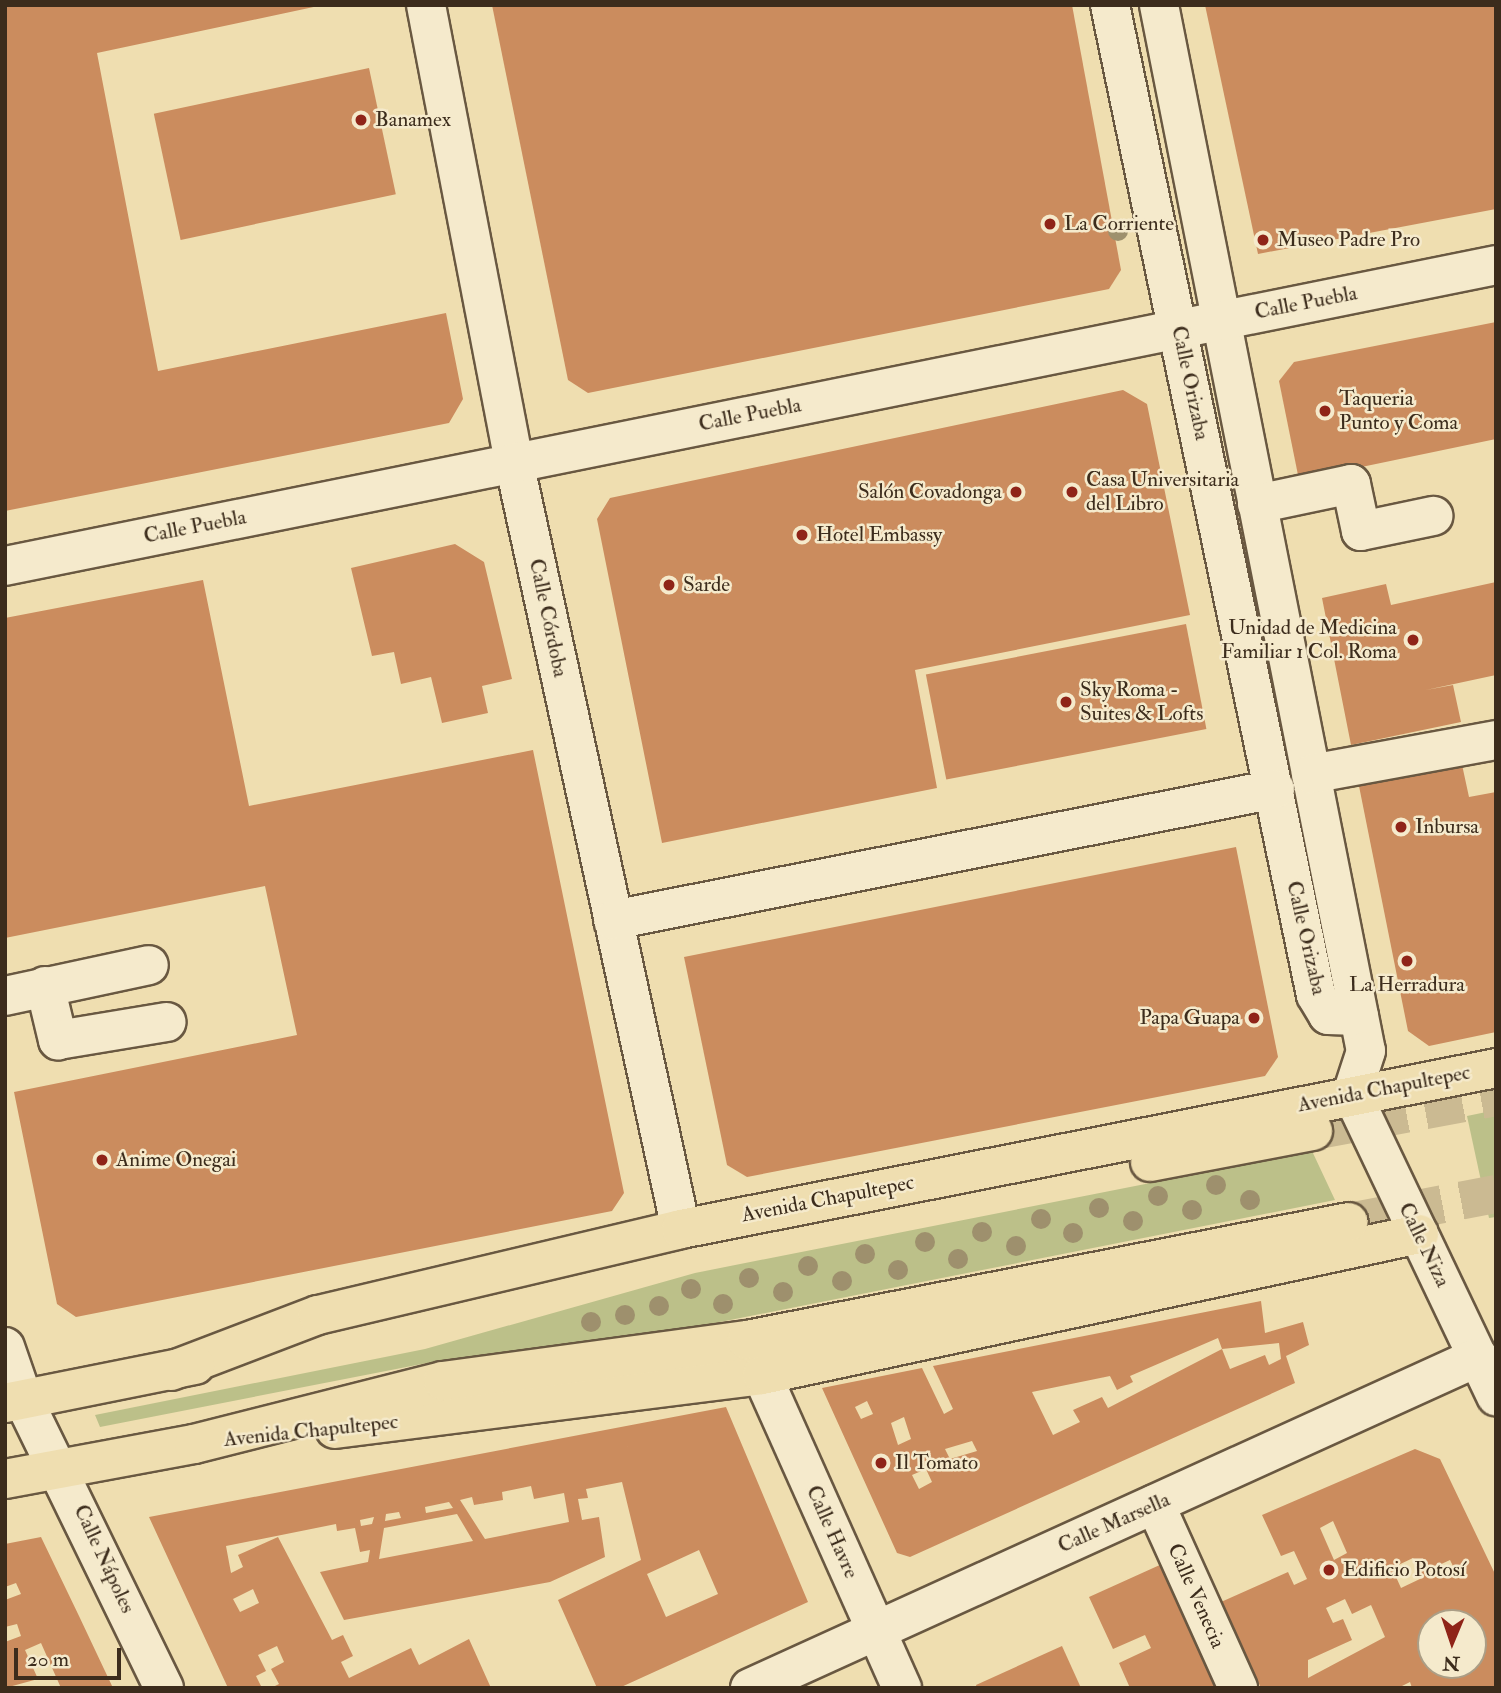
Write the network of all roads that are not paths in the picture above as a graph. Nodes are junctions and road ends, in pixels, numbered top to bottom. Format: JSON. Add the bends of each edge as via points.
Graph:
{"nodes":[{"id":1,"x":426,"y":5,"type":"edge"},
{"id":2,"x":1110,"y":5,"type":"edge"},
{"id":3,"x":1159,"y":5,"type":"edge"},
{"id":4,"x":1496,"y":265,"type":"edge"},
{"id":5,"x":1221,"y":320,"type":"junction"},
{"id":6,"x":1179,"y":328,"type":"junction"},
{"id":7,"x":514,"y":462,"type":"junction"},
{"id":8,"x":1257,"y":504,"type":"junction"},
{"id":9,"x":1433,"y":516,"type":"dead end"},
{"id":10,"x":5,"y":566,"type":"edge"},
{"id":11,"x":1496,"y":740,"type":"edge"},
{"id":12,"x":1311,"y":774,"type":"junction"},
{"id":13,"x":1275,"y":789,"type":"junction"},
{"id":14,"x":613,"y":920,"type":"junction"},
{"id":15,"x":149,"y":965,"type":"dead end"},
{"id":16,"x":45,"y":986,"type":"junction"},
{"id":17,"x":5,"y":996,"type":"edge"},
{"id":18,"x":167,"y":1022,"type":"dead end"},
{"id":19,"x":1363,"y":1034,"type":"junction"},
{"id":20,"x":1496,"y":1068,"type":"edge"},
{"id":21,"x":1352,"y":1094,"type":"junction"},
{"id":22,"x":1313,"y":1131,"type":"tunnel mouth"},
{"id":23,"x":1349,"y":1222,"type":"tunnel mouth"},
{"id":24,"x":681,"y":1228,"type":"junction"},
{"id":25,"x":1419,"y":1234,"type":"junction"},
{"id":26,"x":5,"y":1347,"type":"edge"},
{"id":27,"x":1478,"y":1357,"type":"junction"},
{"id":28,"x":171,"y":1371,"type":"junction"},
{"id":29,"x":762,"y":1376,"type":"junction"},
{"id":30,"x":1496,"y":1396,"type":"edge"},
{"id":31,"x":14,"y":1401,"type":"edge"},
{"id":32,"x":194,"y":1444,"type":"junction"},
{"id":33,"x":61,"y":1467,"type":"junction"},
{"id":34,"x":5,"y":1479,"type":"edge"},
{"id":35,"x":1155,"y":1504,"type":"junction"},
{"id":36,"x":876,"y":1630,"type":"junction"},
{"id":37,"x":164,"y":1688,"type":"edge"},
{"id":38,"x":750,"y":1688,"type":"edge"},
{"id":39,"x":902,"y":1688,"type":"edge"},
{"id":40,"x":1238,"y":1688,"type":"edge"}],
"edges":[{"from":1,"to":7,"type":"street","name":"Calle Córdoba"},
{"from":2,"to":6,"type":"street","name":"Calle Orizaba"},
{"from":3,"to":5,"type":"street","name":"Calle Orizaba"},
{"from":4,"to":5,"type":"street","name":"Calle Puebla"},
{"from":5,"to":6,"type":"street","name":"Calle Puebla"},
{"from":5,"to":8,"type":"street","name":"Calle Orizaba"},
{"from":6,"to":7,"type":"street","name":"Calle Puebla"},
{"from":6,"to":13,"type":"street","name":"Calle Orizaba"},
{"from":7,"to":10,"type":"street","name":"Calle Puebla"},
{"from":7,"to":14,"type":"street","name":"Calle Córdoba"},
{"from":8,"to":9,"type":"street","via":[[1351,484],[1361,531]]},
{"from":8,"to":12,"type":"street","name":"Calle Orizaba"},
{"from":11,"to":12,"type":"street"},
{"from":12,"to":19,"type":"street","name":"Calle Orizaba"},
{"from":13,"to":14,"type":"street"},
{"from":13,"to":19,"type":"street","name":"Calle Orizaba","via":[[1316,995],[1328,1015]]},
{"from":14,"to":24,"type":"street","name":"Calle Córdoba"},
{"from":15,"to":16,"type":"street"},
{"from":16,"to":17,"type":"street"},
{"from":16,"to":18,"type":"street","via":[[58,1040]]},
{"from":19,"to":21,"type":"street"},
{"from":20,"to":21,"type":"main road","name":"Avenida Chapultepec"},
{"from":21,"to":24,"type":"main road","name":"Avenida Chapultepec"},
{"from":21,"to":25,"type":"street","name":"Calle Niza"},
{"from":22,"to":28,"type":"main road","name":"Avenida Chapultepec","via":[[810,1227]]},
{"from":23,"to":32,"type":"main road","name":"Avenida Chapultepec","via":[[747,1340],[443,1381]]},
{"from":24,"to":28,"type":"main road","name":"Avenida Chapultepec","via":[[318,1315]]},
{"from":25,"to":27,"type":"street","name":"Calle Niza"},
{"from":25,"to":29,"type":"main road","name":"Avenida Chapultepec"},
{"from":26,"to":31,"type":"street","name":"Calle Nápoles"},
{"from":27,"to":30,"type":"street","name":"Calle Niza"},
{"from":27,"to":35,"type":"street","name":"Calle Marsella"},
{"from":28,"to":31,"type":"main road","name":"Avenida Chapultepec"},
{"from":29,"to":32,"type":"main road","name":"Avenida Chapultepec"},
{"from":29,"to":36,"type":"street","name":"Calle Havre"},
{"from":31,"to":33,"type":"street","name":"Calle Nápoles"},
{"from":32,"to":33,"type":"main road","name":"Avenida Chapultepec"},
{"from":33,"to":34,"type":"main road","name":"Avenida Chapultepec"},
{"from":33,"to":37,"type":"street","name":"Calle Nápoles"},
{"from":35,"to":36,"type":"street","name":"Calle Marsella"},
{"from":35,"to":40,"type":"street","name":"Calle Venecia"},
{"from":36,"to":38,"type":"street","name":"Calle Marsella"},
{"from":36,"to":39,"type":"street","name":"Calle Havre"}]}
